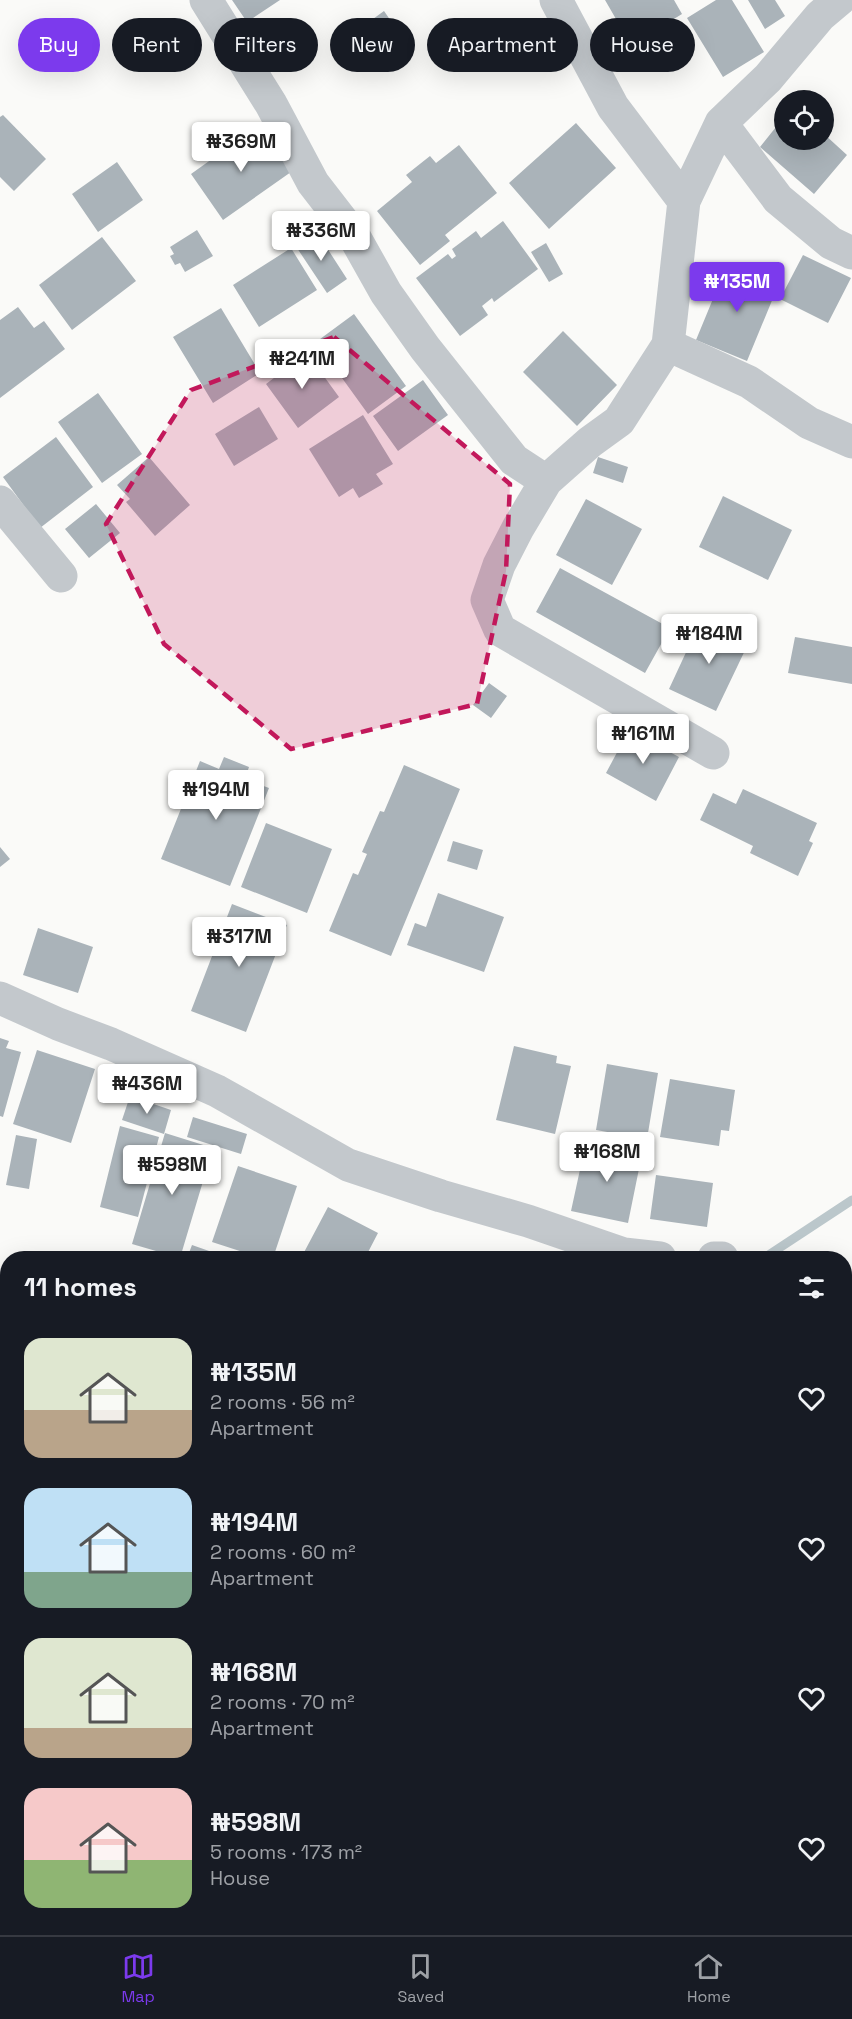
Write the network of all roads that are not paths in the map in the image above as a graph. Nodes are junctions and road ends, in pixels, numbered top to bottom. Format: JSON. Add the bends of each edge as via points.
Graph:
{"nodes":[{"id":1,"x":206,"y":0,"type":"edge"},
{"id":2,"x":556,"y":0,"type":"edge"},
{"id":3,"x":839,"y":0,"type":"edge"},
{"id":4,"x":721,"y":123,"type":"junction"},
{"id":5,"x":684,"y":201,"type":"junction"},
{"id":6,"x":852,"y":253,"type":"edge"},
{"id":7,"x":668,"y":345,"type":"junction"},
{"id":8,"x":852,"y":442,"type":"edge"},
{"id":9,"x":546,"y":481,"type":"junction"},
{"id":10,"x":0,"y":502,"type":"edge"},
{"id":11,"x":61,"y":576,"type":"dead end"},
{"id":12,"x":713,"y":753,"type":"dead end"},
{"id":13,"x":0,"y":998,"type":"edge"},
{"id":14,"x":615,"y":1251,"type":"edge"}],
"edges":[{"from":1,"to":9,"type":"street","via":[[271,104],[313,183],[354,236],[425,348],[514,460]]},
{"from":2,"to":5,"type":"street","via":[[613,107]]},
{"from":3,"to":4,"type":"street"},
{"from":4,"to":5,"type":"street"},
{"from":4,"to":6,"type":"street","via":[[778,200],[831,243]]},
{"from":5,"to":7,"type":"street"},
{"from":7,"to":8,"type":"street","via":[[749,382],[809,423]]},
{"from":7,"to":9,"type":"street","via":[[619,421]]},
{"from":9,"to":12,"type":"street","via":[[499,565],[487,600],[500,630]]},
{"from":10,"to":11,"type":"street"},
{"from":13,"to":14,"type":"street","via":[[217,1091],[348,1165]]}]}
